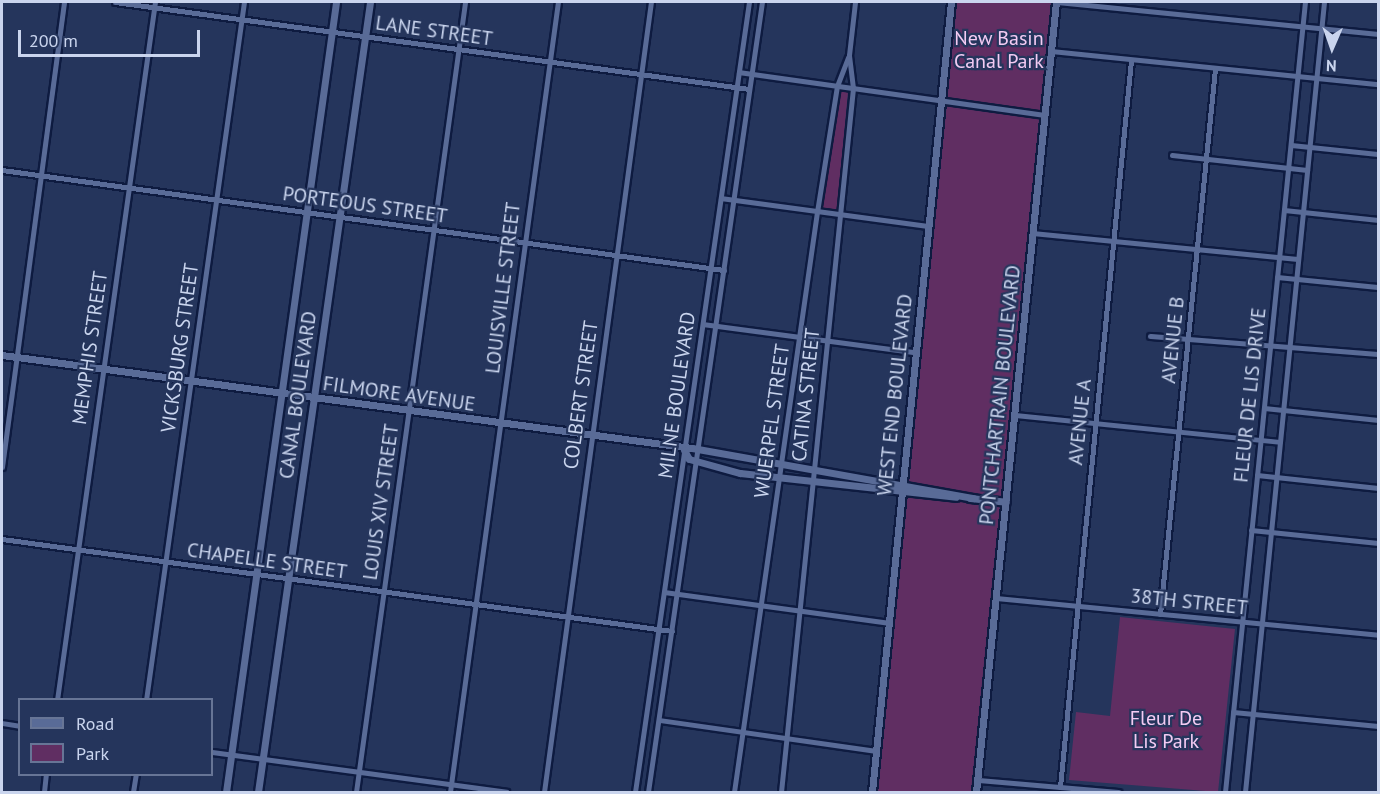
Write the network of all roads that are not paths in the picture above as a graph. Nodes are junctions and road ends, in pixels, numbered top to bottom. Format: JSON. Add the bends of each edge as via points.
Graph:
{"nodes":[{"id":1,"x":64,"y":2,"type":"edge"},
{"id":2,"x":115,"y":2,"type":"edge"},
{"id":3,"x":244,"y":2,"type":"edge"},
{"id":4,"x":336,"y":2,"type":"edge"},
{"id":5,"x":369,"y":2,"type":"edge"},
{"id":6,"x":465,"y":2,"type":"edge"},
{"id":7,"x":558,"y":2,"type":"edge"},
{"id":8,"x":651,"y":2,"type":"edge"},
{"id":9,"x":749,"y":2,"type":"edge"},
{"id":10,"x":762,"y":2,"type":"edge"},
{"id":11,"x":855,"y":2,"type":"edge"},
{"id":12,"x":951,"y":2,"type":"edge"},
{"id":13,"x":1057,"y":2,"type":"edge"},
{"id":14,"x":1305,"y":2,"type":"edge"},
{"id":15,"x":1324,"y":2,"type":"edge"},
{"id":16,"x":155,"y":4,"type":"edge"},
{"id":17,"x":242,"y":19,"type":"junction"},
{"id":18,"x":1303,"y":27,"type":"junction"},
{"id":19,"x":1321,"y":28,"type":"junction"},
{"id":20,"x":332,"y":32,"type":"junction"},
{"id":21,"x":1378,"y":34,"type":"edge"},
{"id":22,"x":365,"y":36,"type":"junction"},
{"id":23,"x":459,"y":49,"type":"junction"},
{"id":24,"x":1051,"y":51,"type":"junction"},
{"id":25,"x":849,"y":55,"type":"junction"},
{"id":26,"x":1131,"y":60,"type":"junction"},
{"id":27,"x":550,"y":62,"type":"junction"},
{"id":28,"x":1215,"y":69,"type":"junction"},
{"id":29,"x":740,"y":72,"type":"junction"},
{"id":30,"x":752,"y":74,"type":"junction"},
{"id":31,"x":642,"y":75,"type":"junction"},
{"id":32,"x":1298,"y":76,"type":"junction"},
{"id":33,"x":1316,"y":78,"type":"junction"},
{"id":34,"x":1378,"y":84,"type":"edge"},
{"id":35,"x":837,"y":86,"type":"junction"},
{"id":36,"x":737,"y":88,"type":"junction"},
{"id":37,"x":853,"y":88,"type":"junction"},
{"id":38,"x":749,"y":89,"type":"junction"},
{"id":39,"x":940,"y":101,"type":"junction"},
{"id":40,"x":1044,"y":115,"type":"junction"},
{"id":41,"x":1291,"y":145,"type":"junction"},
{"id":42,"x":1309,"y":147,"type":"junction"},
{"id":43,"x":1378,"y":154,"type":"edge"},
{"id":44,"x":1173,"y":155,"type":"dead end"},
{"id":45,"x":1206,"y":159,"type":"junction"},
{"id":46,"x":1288,"y":168,"type":"junction"},
{"id":47,"x":2,"y":170,"type":"edge"},
{"id":48,"x":1307,"y":170,"type":"junction"},
{"id":49,"x":41,"y":176,"type":"junction"},
{"id":50,"x":129,"y":188,"type":"junction"},
{"id":51,"x":721,"y":198,"type":"junction"},
{"id":52,"x":216,"y":200,"type":"junction"},
{"id":53,"x":734,"y":200,"type":"junction"},
{"id":54,"x":1284,"y":210,"type":"junction"},
{"id":55,"x":306,"y":212,"type":"junction"},
{"id":56,"x":817,"y":212,"type":"junction"},
{"id":57,"x":1302,"y":212,"type":"junction"},
{"id":58,"x":840,"y":215,"type":"junction"},
{"id":59,"x":340,"y":217,"type":"junction"},
{"id":60,"x":1378,"y":220,"type":"edge"},
{"id":61,"x":929,"y":226,"type":"junction"},
{"id":62,"x":434,"y":230,"type":"junction"},
{"id":63,"x":1032,"y":233,"type":"junction"},
{"id":64,"x":524,"y":242,"type":"junction"},
{"id":65,"x":1113,"y":242,"type":"junction"},
{"id":66,"x":1197,"y":250,"type":"junction"},
{"id":67,"x":615,"y":255,"type":"junction"},
{"id":68,"x":1279,"y":257,"type":"junction"},
{"id":69,"x":1298,"y":259,"type":"junction"},
{"id":70,"x":711,"y":268,"type":"junction"},
{"id":71,"x":724,"y":270,"type":"junction"},
{"id":72,"x":1277,"y":277,"type":"junction"},
{"id":73,"x":1296,"y":279,"type":"junction"},
{"id":74,"x":1378,"y":287,"type":"edge"},
{"id":75,"x":703,"y":324,"type":"junction"},
{"id":76,"x":715,"y":326,"type":"junction"},
{"id":77,"x":1150,"y":336,"type":"dead end"},
{"id":78,"x":799,"y":338,"type":"junction"},
{"id":79,"x":1188,"y":340,"type":"junction"},
{"id":80,"x":827,"y":341,"type":"junction"},
{"id":81,"x":1290,"y":345,"type":"junction"},
{"id":82,"x":1270,"y":348,"type":"junction"},
{"id":83,"x":914,"y":352,"type":"junction"},
{"id":84,"x":1378,"y":354,"type":"edge"},
{"id":85,"x":2,"y":355,"type":"edge"},
{"id":86,"x":17,"y":357,"type":"junction"},
{"id":87,"x":102,"y":369,"type":"junction"},
{"id":88,"x":191,"y":382,"type":"junction"},
{"id":89,"x":279,"y":394,"type":"junction"},
{"id":90,"x":314,"y":399,"type":"junction"},
{"id":91,"x":1264,"y":408,"type":"junction"},
{"id":92,"x":1284,"y":411,"type":"junction"},
{"id":93,"x":408,"y":412,"type":"junction"},
{"id":94,"x":1015,"y":415,"type":"junction"},
{"id":95,"x":1378,"y":420,"type":"edge"},
{"id":96,"x":1095,"y":423,"type":"junction"},
{"id":97,"x":501,"y":424,"type":"junction"},
{"id":98,"x":1179,"y":431,"type":"junction"},
{"id":99,"x":591,"y":436,"type":"junction"},
{"id":100,"x":1261,"y":439,"type":"junction"},
{"id":101,"x":1280,"y":442,"type":"junction"},
{"id":102,"x":698,"y":449,"type":"junction"},
{"id":103,"x":684,"y":450,"type":"junction"},
{"id":104,"x":696,"y":461,"type":"junction"},
{"id":105,"x":780,"y":466,"type":"junction"},
{"id":106,"x":2,"y":467,"type":"edge"},
{"id":107,"x":814,"y":470,"type":"junction"},
{"id":108,"x":1257,"y":475,"type":"junction"},
{"id":109,"x":779,"y":478,"type":"junction"},
{"id":110,"x":1277,"y":478,"type":"junction"},
{"id":111,"x":903,"y":482,"type":"junction"},
{"id":112,"x":812,"y":483,"type":"junction"},
{"id":113,"x":1378,"y":488,"type":"edge"},
{"id":114,"x":901,"y":495,"type":"junction"},
{"id":115,"x":974,"y":498,"type":"junction"},
{"id":116,"x":1006,"y":502,"type":"junction"},
{"id":117,"x":1251,"y":530,"type":"junction"},
{"id":118,"x":1271,"y":532,"type":"junction"},
{"id":119,"x":2,"y":539,"type":"edge"},
{"id":120,"x":1378,"y":543,"type":"edge"},
{"id":121,"x":77,"y":550,"type":"junction"},
{"id":122,"x":165,"y":562,"type":"junction"},
{"id":123,"x":256,"y":574,"type":"junction"},
{"id":124,"x":288,"y":579,"type":"junction"},
{"id":125,"x":384,"y":592,"type":"junction"},
{"id":126,"x":664,"y":592,"type":"junction"},
{"id":127,"x":677,"y":593,"type":"junction"},
{"id":128,"x":996,"y":598,"type":"junction"},
{"id":129,"x":476,"y":604,"type":"junction"},
{"id":130,"x":760,"y":606,"type":"junction"},
{"id":131,"x":1078,"y":606,"type":"junction"},
{"id":132,"x":800,"y":611,"type":"junction"},
{"id":133,"x":1160,"y":614,"type":"junction"},
{"id":134,"x":567,"y":617,"type":"junction"},
{"id":135,"x":1242,"y":621,"type":"junction"},
{"id":136,"x":890,"y":623,"type":"junction"},
{"id":137,"x":1262,"y":624,"type":"junction"},
{"id":138,"x":659,"y":630,"type":"junction"},
{"id":139,"x":672,"y":631,"type":"junction"},
{"id":140,"x":1378,"y":635,"type":"edge"},
{"id":141,"x":57,"y":698,"type":"edge"},
{"id":142,"x":146,"y":698,"type":"edge"},
{"id":143,"x":1233,"y":712,"type":"junction"},
{"id":144,"x":1253,"y":714,"type":"junction"},
{"id":145,"x":659,"y":720,"type":"junction"},
{"id":146,"x":2,"y":723,"type":"edge"},
{"id":147,"x":18,"y":726,"type":"edge"},
{"id":148,"x":1378,"y":726,"type":"edge"},
{"id":149,"x":743,"y":732,"type":"junction"},
{"id":150,"x":787,"y":739,"type":"junction"},
{"id":151,"x":876,"y":750,"type":"junction"},
{"id":152,"x":213,"y":752,"type":"edge"},
{"id":153,"x":231,"y":755,"type":"junction"},
{"id":154,"x":263,"y":759,"type":"junction"},
{"id":155,"x":359,"y":772,"type":"junction"},
{"id":156,"x":46,"y":776,"type":"edge"},
{"id":157,"x":136,"y":776,"type":"edge"},
{"id":158,"x":978,"y":780,"type":"junction"},
{"id":159,"x":452,"y":785,"type":"junction"},
{"id":160,"x":1060,"y":787,"type":"junction"},
{"id":161,"x":44,"y":792,"type":"edge"},
{"id":162,"x":133,"y":792,"type":"edge"},
{"id":163,"x":226,"y":792,"type":"edge"},
{"id":164,"x":258,"y":792,"type":"edge"},
{"id":165,"x":356,"y":792,"type":"edge"},
{"id":166,"x":450,"y":792,"type":"edge"},
{"id":167,"x":506,"y":792,"type":"edge"},
{"id":168,"x":544,"y":792,"type":"edge"},
{"id":169,"x":636,"y":792,"type":"edge"},
{"id":170,"x":648,"y":792,"type":"edge"},
{"id":171,"x":734,"y":792,"type":"edge"},
{"id":172,"x":781,"y":792,"type":"edge"},
{"id":173,"x":872,"y":792,"type":"edge"},
{"id":174,"x":976,"y":792,"type":"edge"},
{"id":175,"x":1118,"y":792,"type":"edge"},
{"id":176,"x":1225,"y":792,"type":"edge"},
{"id":177,"x":1245,"y":792,"type":"edge"}],
"edges":[{"from":1,"to":49,"type":"street"},
{"from":2,"to":16,"type":"street","name":"LANE STREET"},
{"from":3,"to":17,"type":"street","name":"VICKSBURG STREET"},
{"from":4,"to":20,"type":"main road","name":"CANAL BOULEVARD"},
{"from":5,"to":22,"type":"main road","name":"CANAL BOULEVARD"},
{"from":6,"to":23,"type":"street","name":"LOUIS XIV STREET"},
{"from":7,"to":27,"type":"street","name":"LOUISVILLE STREET"},
{"from":8,"to":31,"type":"street","name":"COLBERT STREET"},
{"from":9,"to":29,"type":"street","name":"MILNE BOULEVARD"},
{"from":10,"to":30,"type":"street","name":"MILNE BOULEVARD"},
{"from":11,"to":25,"type":"street","name":"CATINA STREET"},
{"from":12,"to":39,"type":"main road","name":"WEST END BOULEVARD"},
{"from":13,"to":18,"type":"street"},
{"from":13,"to":24,"type":"main road","name":"PONTCHARTRAIN BOULEVARD"},
{"from":14,"to":18,"type":"street","name":"FLEUR DE LIS DRIVE"},
{"from":15,"to":19,"type":"street","name":"FLEUR DE LIS DRIVE"},
{"from":16,"to":17,"type":"street","name":"LANE STREET"},
{"from":16,"to":50,"type":"street","name":"MEMPHIS STREET"},
{"from":17,"to":20,"type":"street","name":"LANE STREET"},
{"from":17,"to":52,"type":"street","name":"VICKSBURG STREET"},
{"from":18,"to":19,"type":"street"},
{"from":18,"to":32,"type":"street","name":"FLEUR DE LIS DRIVE"},
{"from":19,"to":21,"type":"street"},
{"from":19,"to":33,"type":"street","name":"FLEUR DE LIS DRIVE"},
{"from":20,"to":22,"type":"street","name":"LANE STREET"},
{"from":20,"to":55,"type":"main road","name":"CANAL BOULEVARD"},
{"from":22,"to":23,"type":"street","name":"LANE STREET"},
{"from":22,"to":59,"type":"main road","name":"CANAL BOULEVARD"},
{"from":23,"to":27,"type":"street","name":"LANE STREET"},
{"from":23,"to":62,"type":"street","name":"LOUIS XIV STREET"},
{"from":24,"to":26,"type":"street"},
{"from":24,"to":40,"type":"main road","name":"PONTCHARTRAIN BOULEVARD"},
{"from":25,"to":35,"type":"street","name":"WUERPEL STREET"},
{"from":25,"to":37,"type":"street","name":"CATINA STREET"},
{"from":26,"to":28,"type":"street"},
{"from":26,"to":65,"type":"street","name":"AVENUE A"},
{"from":27,"to":31,"type":"street","name":"LANE STREET"},
{"from":27,"to":64,"type":"street","name":"LOUISVILLE STREET"},
{"from":28,"to":32,"type":"street"},
{"from":28,"to":45,"type":"street","name":"AVENUE B"},
{"from":29,"to":30,"type":"street"},
{"from":29,"to":36,"type":"street","name":"MILNE BOULEVARD"},
{"from":30,"to":35,"type":"street"},
{"from":30,"to":38,"type":"street","name":"MILNE BOULEVARD"},
{"from":31,"to":36,"type":"street","name":"LANE STREET"},
{"from":31,"to":67,"type":"street","name":"COLBERT STREET"},
{"from":32,"to":33,"type":"street"},
{"from":32,"to":41,"type":"street","name":"FLEUR DE LIS DRIVE"},
{"from":33,"to":34,"type":"street"},
{"from":33,"to":42,"type":"street","name":"FLEUR DE LIS DRIVE"},
{"from":35,"to":37,"type":"street"},
{"from":35,"to":56,"type":"street","name":"WUERPEL STREET"},
{"from":36,"to":38,"type":"street","name":"LANE STREET"},
{"from":36,"to":51,"type":"street","name":"MILNE BOULEVARD"},
{"from":37,"to":39,"type":"street"},
{"from":37,"to":58,"type":"street","name":"CATINA STREET"},
{"from":38,"to":53,"type":"street","name":"MILNE BOULEVARD"},
{"from":39,"to":40,"type":"street"},
{"from":39,"to":61,"type":"main road","name":"WEST END BOULEVARD"},
{"from":40,"to":63,"type":"main road","name":"PONTCHARTRAIN BOULEVARD"},
{"from":41,"to":42,"type":"street"},
{"from":41,"to":46,"type":"street","name":"FLEUR DE LIS DRIVE"},
{"from":42,"to":43,"type":"street"},
{"from":42,"to":48,"type":"street","name":"FLEUR DE LIS DRIVE"},
{"from":44,"to":45,"type":"street"},
{"from":45,"to":46,"type":"street"},
{"from":45,"to":66,"type":"street","name":"AVENUE B"},
{"from":46,"to":48,"type":"street"},
{"from":46,"to":54,"type":"street","name":"FLEUR DE LIS DRIVE"},
{"from":47,"to":49,"type":"street","name":"PORTEOUS STREET"},
{"from":48,"to":57,"type":"street","name":"FLEUR DE LIS DRIVE"},
{"from":49,"to":50,"type":"street","name":"PORTEOUS STREET"},
{"from":49,"to":86,"type":"street"},
{"from":50,"to":52,"type":"street","name":"PORTEOUS STREET"},
{"from":50,"to":87,"type":"street","name":"MEMPHIS STREET"},
{"from":51,"to":53,"type":"street"},
{"from":51,"to":70,"type":"street","name":"MILNE BOULEVARD"},
{"from":52,"to":55,"type":"street","name":"PORTEOUS STREET"},
{"from":52,"to":88,"type":"street","name":"VICKSBURG STREET"},
{"from":53,"to":56,"type":"street"},
{"from":53,"to":71,"type":"street","name":"MILNE BOULEVARD"},
{"from":54,"to":57,"type":"street"},
{"from":54,"to":68,"type":"street","name":"FLEUR DE LIS DRIVE"},
{"from":55,"to":59,"type":"street","name":"PORTEOUS STREET"},
{"from":55,"to":89,"type":"main road","name":"CANAL BOULEVARD"},
{"from":56,"to":58,"type":"street"},
{"from":56,"to":78,"type":"street","name":"WUERPEL STREET"},
{"from":57,"to":60,"type":"street"},
{"from":57,"to":69,"type":"street","name":"FLEUR DE LIS DRIVE"},
{"from":58,"to":61,"type":"street"},
{"from":58,"to":80,"type":"street","name":"CATINA STREET"},
{"from":59,"to":62,"type":"street","name":"PORTEOUS STREET"},
{"from":59,"to":90,"type":"main road","name":"CANAL BOULEVARD"},
{"from":61,"to":83,"type":"main road","name":"WEST END BOULEVARD"},
{"from":62,"to":64,"type":"street","name":"PORTEOUS STREET"},
{"from":62,"to":93,"type":"street","name":"LOUIS XIV STREET"},
{"from":63,"to":65,"type":"street"},
{"from":63,"to":94,"type":"main road","name":"PONTCHARTRAIN BOULEVARD"},
{"from":64,"to":67,"type":"street","name":"PORTEOUS STREET"},
{"from":64,"to":97,"type":"street","name":"LOUISVILLE STREET"},
{"from":65,"to":66,"type":"street"},
{"from":65,"to":96,"type":"street","name":"AVENUE A"},
{"from":66,"to":68,"type":"street"},
{"from":66,"to":79,"type":"street","name":"AVENUE B"},
{"from":67,"to":70,"type":"street","name":"PORTEOUS STREET"},
{"from":67,"to":99,"type":"street","name":"COLBERT STREET"},
{"from":68,"to":69,"type":"street"},
{"from":68,"to":72,"type":"street","name":"FLEUR DE LIS DRIVE"},
{"from":69,"to":73,"type":"street","name":"FLEUR DE LIS DRIVE"},
{"from":70,"to":71,"type":"street","name":"PORTEOUS STREET"},
{"from":70,"to":75,"type":"street","name":"MILNE BOULEVARD"},
{"from":71,"to":76,"type":"street","name":"MILNE BOULEVARD"},
{"from":72,"to":73,"type":"street"},
{"from":72,"to":82,"type":"street","name":"FLEUR DE LIS DRIVE"},
{"from":73,"to":74,"type":"street"},
{"from":73,"to":81,"type":"street","name":"FLEUR DE LIS DRIVE"},
{"from":75,"to":76,"type":"street"},
{"from":75,"to":103,"type":"street","name":"MILNE BOULEVARD"},
{"from":76,"to":78,"type":"street"},
{"from":76,"to":102,"type":"street","name":"MILNE BOULEVARD"},
{"from":77,"to":79,"type":"street"},
{"from":78,"to":80,"type":"street"},
{"from":78,"to":105,"type":"street","name":"WUERPEL STREET"},
{"from":79,"to":82,"type":"street"},
{"from":79,"to":98,"type":"street","name":"AVENUE B"},
{"from":80,"to":83,"type":"street"},
{"from":80,"to":107,"type":"street","name":"CATINA STREET"},
{"from":81,"to":82,"type":"street"},
{"from":81,"to":84,"type":"street"},
{"from":81,"to":92,"type":"street","name":"FLEUR DE LIS DRIVE"},
{"from":82,"to":91,"type":"street","name":"FLEUR DE LIS DRIVE"},
{"from":83,"to":111,"type":"main road","name":"WEST END BOULEVARD"},
{"from":85,"to":86,"type":"main road","name":"FILMORE AVENUE"},
{"from":86,"to":87,"type":"main road","name":"FILMORE AVENUE"},
{"from":86,"to":106,"type":"street"},
{"from":87,"to":88,"type":"main road","name":"FILMORE AVENUE"},
{"from":87,"to":121,"type":"street","name":"MEMPHIS STREET"},
{"from":88,"to":89,"type":"main road","name":"FILMORE AVENUE"},
{"from":88,"to":122,"type":"street","name":"VICKSBURG STREET"},
{"from":89,"to":90,"type":"main road","name":"FILMORE AVENUE"},
{"from":89,"to":123,"type":"main road","name":"CANAL BOULEVARD"},
{"from":90,"to":93,"type":"main road","name":"FILMORE AVENUE"},
{"from":90,"to":124,"type":"main road","name":"CANAL BOULEVARD"},
{"from":91,"to":92,"type":"street"},
{"from":91,"to":100,"type":"street","name":"FLEUR DE LIS DRIVE"},
{"from":92,"to":95,"type":"street"},
{"from":92,"to":101,"type":"street","name":"FLEUR DE LIS DRIVE"},
{"from":93,"to":97,"type":"main road","name":"FILMORE AVENUE"},
{"from":93,"to":125,"type":"street","name":"LOUIS XIV STREET"},
{"from":94,"to":96,"type":"street"},
{"from":94,"to":116,"type":"main road","name":"PONTCHARTRAIN BOULEVARD"},
{"from":96,"to":98,"type":"street"},
{"from":96,"to":131,"type":"street","name":"AVENUE A"},
{"from":97,"to":99,"type":"main road","name":"FILMORE AVENUE"},
{"from":97,"to":129,"type":"street","name":"LOUISVILLE STREET"},
{"from":98,"to":100,"type":"street"},
{"from":98,"to":133,"type":"street","name":"AVENUE B"},
{"from":99,"to":103,"type":"main road","name":"FILMORE AVENUE"},
{"from":99,"to":134,"type":"street","name":"COLBERT STREET"},
{"from":100,"to":101,"type":"street"},
{"from":100,"to":108,"type":"street","name":"FLEUR DE LIS DRIVE"},
{"from":101,"to":110,"type":"street","name":"FLEUR DE LIS DRIVE"},
{"from":102,"to":103,"type":"main road","name":"FILMORE AVENUE"},
{"from":102,"to":104,"type":"street","name":"MILNE BOULEVARD"},
{"from":102,"to":105,"type":"main road","name":"FILMORE AVENUE"},
{"from":103,"to":104,"type":"main road"},
{"from":103,"to":126,"type":"street","name":"MILNE BOULEVARD"},
{"from":104,"to":109,"type":"main road","name":"FILMORE AVENUE"},
{"from":104,"to":127,"type":"street","name":"MILNE BOULEVARD"},
{"from":105,"to":107,"type":"main road","name":"FILMORE AVENUE"},
{"from":105,"to":109,"type":"street","name":"WUERPEL STREET"},
{"from":107,"to":111,"type":"main road","name":"FILMORE AVENUE"},
{"from":107,"to":112,"type":"street","name":"CATINA STREET"},
{"from":108,"to":110,"type":"street"},
{"from":108,"to":117,"type":"street","name":"FLEUR DE LIS DRIVE"},
{"from":109,"to":112,"type":"main road","name":"FILMORE AVENUE"},
{"from":109,"to":130,"type":"street","name":"WUERPEL STREET"},
{"from":110,"to":113,"type":"street"},
{"from":110,"to":118,"type":"street","name":"FLEUR DE LIS DRIVE"},
{"from":111,"to":114,"type":"main road","name":"WEST END BOULEVARD"},
{"from":111,"to":115,"type":"main road","name":"FILMORE AVENUE"},
{"from":112,"to":114,"type":"main road","name":"FILMORE AVENUE"},
{"from":112,"to":132,"type":"street","name":"CATINA STREET"},
{"from":114,"to":115,"type":"main road","name":"FILMORE AVENUE"},
{"from":114,"to":136,"type":"main road","name":"WEST END BOULEVARD"},
{"from":115,"to":116,"type":"main road","name":"FILMORE AVENUE"},
{"from":116,"to":128,"type":"main road","name":"PONTCHARTRAIN BOULEVARD"},
{"from":117,"to":118,"type":"street"},
{"from":117,"to":135,"type":"street","name":"FLEUR DE LIS DRIVE"},
{"from":118,"to":120,"type":"street"},
{"from":118,"to":137,"type":"street","name":"FLEUR DE LIS DRIVE"},
{"from":119,"to":121,"type":"street","name":"CHAPELLE STREET"},
{"from":121,"to":122,"type":"street","name":"CHAPELLE STREET"},
{"from":121,"to":141,"type":"street","name":"MEMPHIS STREET"},
{"from":122,"to":123,"type":"street","name":"CHAPELLE STREET"},
{"from":122,"to":142,"type":"street","name":"VICKSBURG STREET"},
{"from":123,"to":124,"type":"street","name":"CHAPELLE STREET"},
{"from":123,"to":153,"type":"main road","name":"CANAL BOULEVARD"},
{"from":124,"to":125,"type":"street","name":"CHAPELLE STREET"},
{"from":124,"to":154,"type":"main road","name":"CANAL BOULEVARD"},
{"from":125,"to":129,"type":"street","name":"CHAPELLE STREET"},
{"from":125,"to":155,"type":"street","name":"LOUIS XIV STREET"},
{"from":126,"to":127,"type":"street"},
{"from":126,"to":138,"type":"street","name":"MILNE BOULEVARD"},
{"from":127,"to":130,"type":"street"},
{"from":127,"to":139,"type":"street","name":"MILNE BOULEVARD"},
{"from":128,"to":131,"type":"street","name":"38TH STREET"},
{"from":128,"to":158,"type":"main road","name":"PONTCHARTRAIN BOULEVARD"},
{"from":129,"to":134,"type":"street","name":"CHAPELLE STREET"},
{"from":129,"to":159,"type":"street","name":"LOUISVILLE STREET"},
{"from":130,"to":132,"type":"street"},
{"from":130,"to":149,"type":"street","name":"WUERPEL STREET"},
{"from":131,"to":133,"type":"street","name":"38TH STREET"},
{"from":131,"to":160,"type":"street","name":"AVENUE A"},
{"from":132,"to":136,"type":"street"},
{"from":132,"to":150,"type":"street","name":"CATINA STREET"},
{"from":133,"to":135,"type":"street","name":"38TH STREET"},
{"from":134,"to":138,"type":"street","name":"CHAPELLE STREET"},
{"from":134,"to":168,"type":"street","name":"COLBERT STREET"},
{"from":135,"to":137,"type":"street","name":"38TH STREET"},
{"from":135,"to":143,"type":"street","name":"FLEUR DE LIS DRIVE"},
{"from":136,"to":151,"type":"main road","name":"WEST END BOULEVARD"},
{"from":137,"to":140,"type":"street","name":"38TH STREET"},
{"from":137,"to":144,"type":"street","name":"FLEUR DE LIS DRIVE"},
{"from":138,"to":139,"type":"street","name":"CHAPELLE STREET"},
{"from":138,"to":169,"type":"street","name":"MILNE BOULEVARD"},
{"from":139,"to":145,"type":"street","name":"MILNE BOULEVARD"},
{"from":143,"to":144,"type":"street"},
{"from":143,"to":176,"type":"street","name":"FLEUR DE LIS DRIVE"},
{"from":144,"to":148,"type":"street"},
{"from":144,"to":177,"type":"street","name":"FLEUR DE LIS DRIVE"},
{"from":145,"to":149,"type":"street"},
{"from":145,"to":170,"type":"street","name":"MILNE BOULEVARD"},
{"from":146,"to":147,"type":"street"},
{"from":149,"to":150,"type":"street"},
{"from":149,"to":171,"type":"street","name":"WUERPEL STREET"},
{"from":150,"to":151,"type":"street"},
{"from":150,"to":172,"type":"street","name":"CATINA STREET"},
{"from":151,"to":173,"type":"main road","name":"WEST END BOULEVARD"},
{"from":152,"to":153,"type":"street"},
{"from":153,"to":154,"type":"street"},
{"from":153,"to":163,"type":"main road","name":"CANAL BOULEVARD"},
{"from":154,"to":155,"type":"street"},
{"from":154,"to":164,"type":"main road","name":"CANAL BOULEVARD"},
{"from":155,"to":159,"type":"street"},
{"from":155,"to":165,"type":"street","name":"LOUIS XIV STREET"},
{"from":156,"to":161,"type":"street"},
{"from":157,"to":162,"type":"street"},
{"from":158,"to":160,"type":"street"},
{"from":158,"to":174,"type":"main road","name":"PONTCHARTRAIN BOULEVARD"},
{"from":159,"to":166,"type":"street","name":"LOUISVILLE STREET"},
{"from":159,"to":167,"type":"street"},
{"from":160,"to":175,"type":"street"}]}
